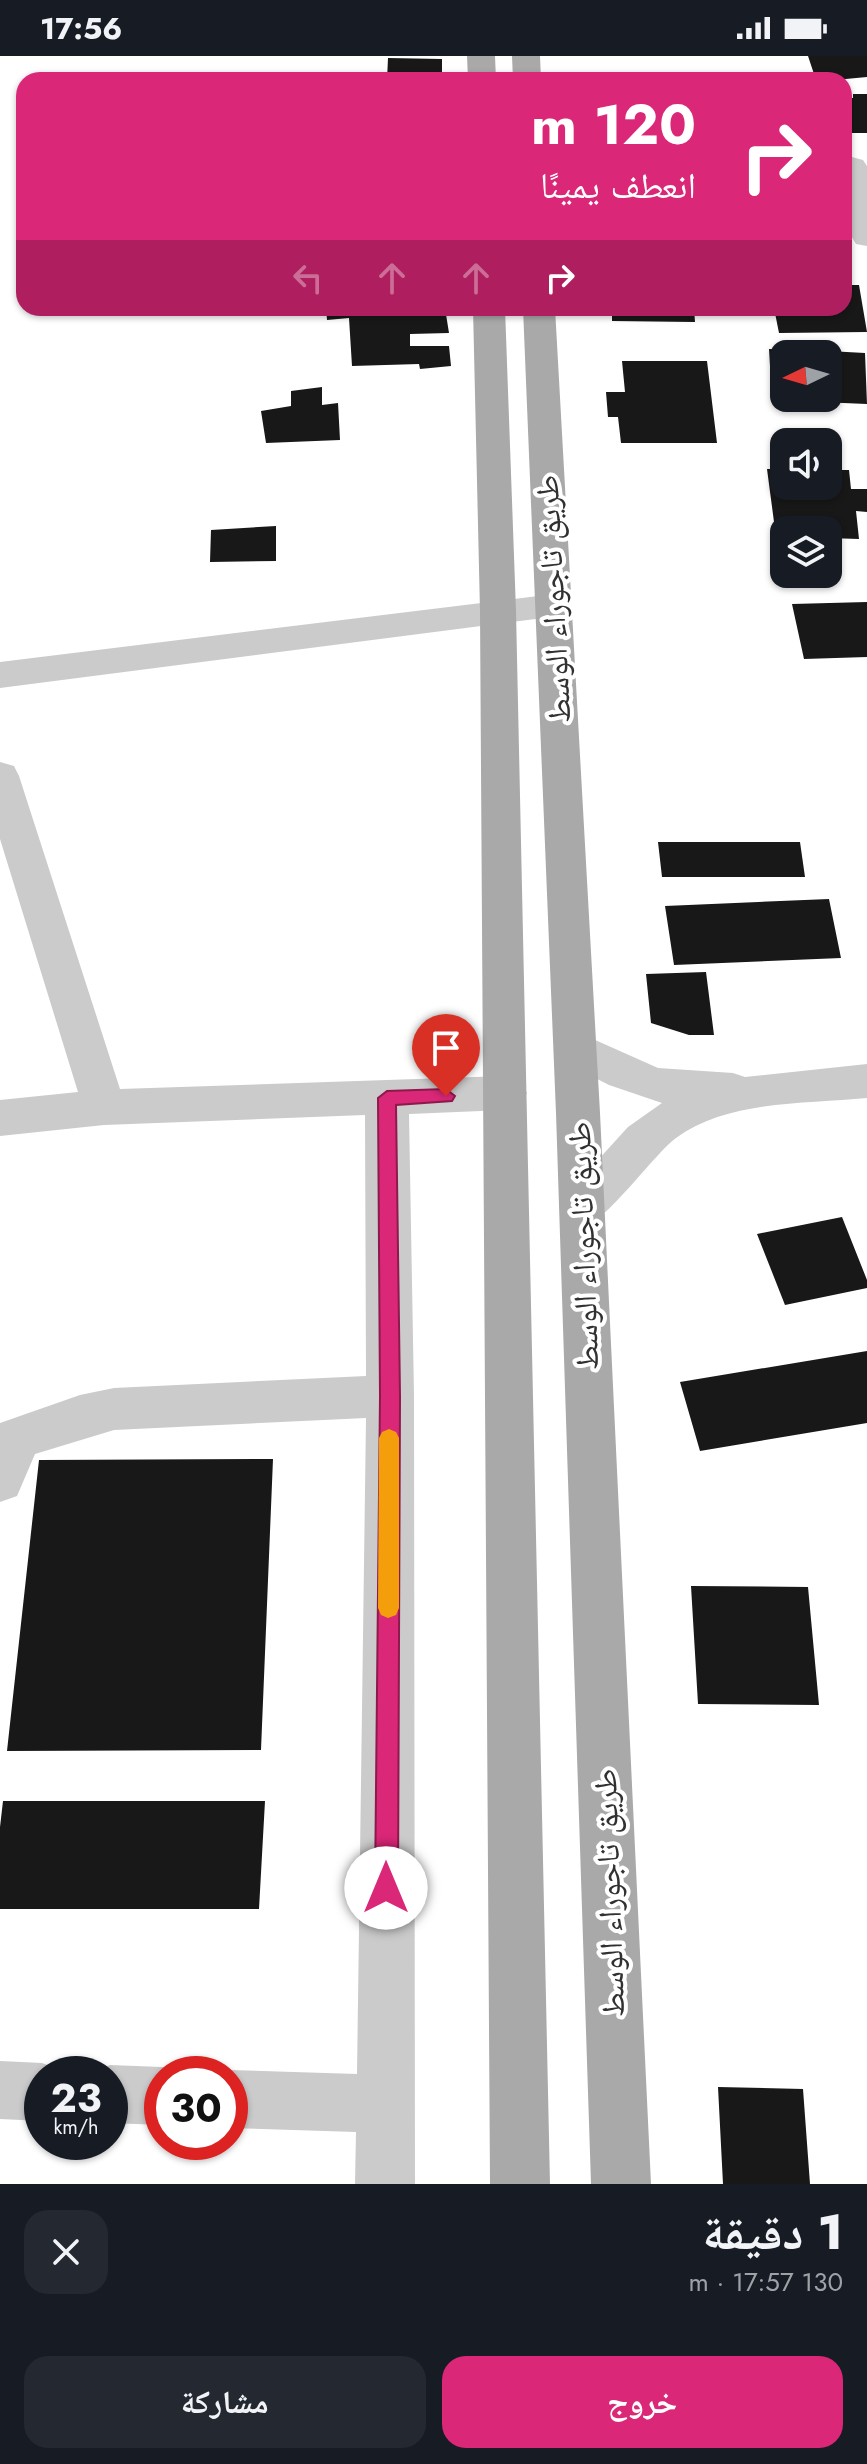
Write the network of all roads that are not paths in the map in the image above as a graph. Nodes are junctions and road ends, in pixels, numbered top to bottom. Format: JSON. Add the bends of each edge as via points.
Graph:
{"nodes":[{"id":1,"x":854,"y":166,"type":"edge"},
{"id":2,"x":867,"y":237,"type":"edge"},
{"id":3,"x":489,"y":316,"type":"edge"},
{"id":4,"x":539,"y":316,"type":"edge"},
{"id":5,"x":554,"y":606,"type":"junction"},
{"id":6,"x":498,"y":611,"type":"junction"},
{"id":7,"x":0,"y":675,"type":"edge"},
{"id":8,"x":0,"y":776,"type":"edge"},
{"id":9,"x":575,"y":1048,"type":"junction"},
{"id":10,"x":867,"y":1081,"type":"edge"},
{"id":11,"x":759,"y":1092,"type":"junction"},
{"id":12,"x":505,"y":1093,"type":"junction"},
{"id":13,"x":387,"y":1098,"type":"junction"},
{"id":14,"x":104,"y":1107,"type":"junction"},
{"id":15,"x":0,"y":1118,"type":"edge"},
{"id":16,"x":582,"y":1208,"type":"junction"},
{"id":17,"x":390,"y":1396,"type":"junction"},
{"id":18,"x":0,"y":1480,"type":"edge"},
{"id":19,"x":0,"y":2090,"type":"edge"},
{"id":20,"x":24,"y":2091,"type":"edge"},
{"id":21,"x":248,"y":2100,"type":"edge"},
{"id":22,"x":385,"y":2104,"type":"junction"},
{"id":23,"x":385,"y":2184,"type":"edge"},
{"id":24,"x":520,"y":2184,"type":"edge"},
{"id":25,"x":621,"y":2184,"type":"edge"}],
"edges":[{"from":1,"to":2,"type":"street"},
{"from":3,"to":6,"type":"main road"},
{"from":4,"to":5,"type":"main road","name":"طريق تاجوراء الوسط"},
{"from":5,"to":6,"type":"street"},
{"from":5,"to":9,"type":"main road","name":"طريق تاجوراء الوسط"},
{"from":6,"to":7,"type":"street"},
{"from":6,"to":12,"type":"main road"},
{"from":8,"to":14,"type":"street"},
{"from":9,"to":11,"type":"street","via":[[657,1085]]},
{"from":9,"to":16,"type":"main road","name":"طريق تاجوراء الوسط"},
{"from":10,"to":11,"type":"street"},
{"from":11,"to":16,"type":"street","via":[[704,1105],[662,1124]]},
{"from":12,"to":13,"type":"street"},
{"from":12,"to":24,"type":"main road"},
{"from":13,"to":14,"type":"street"},
{"from":13,"to":17,"type":"street"},
{"from":14,"to":15,"type":"street"},
{"from":16,"to":25,"type":"main road","name":"طريق تاجوراء الوسط"},
{"from":17,"to":18,"type":"street","via":[[114,1409],[17,1439]]},
{"from":17,"to":22,"type":"street"},
{"from":19,"to":20,"type":"street"},
{"from":21,"to":22,"type":"street"},
{"from":22,"to":23,"type":"street"}]}
